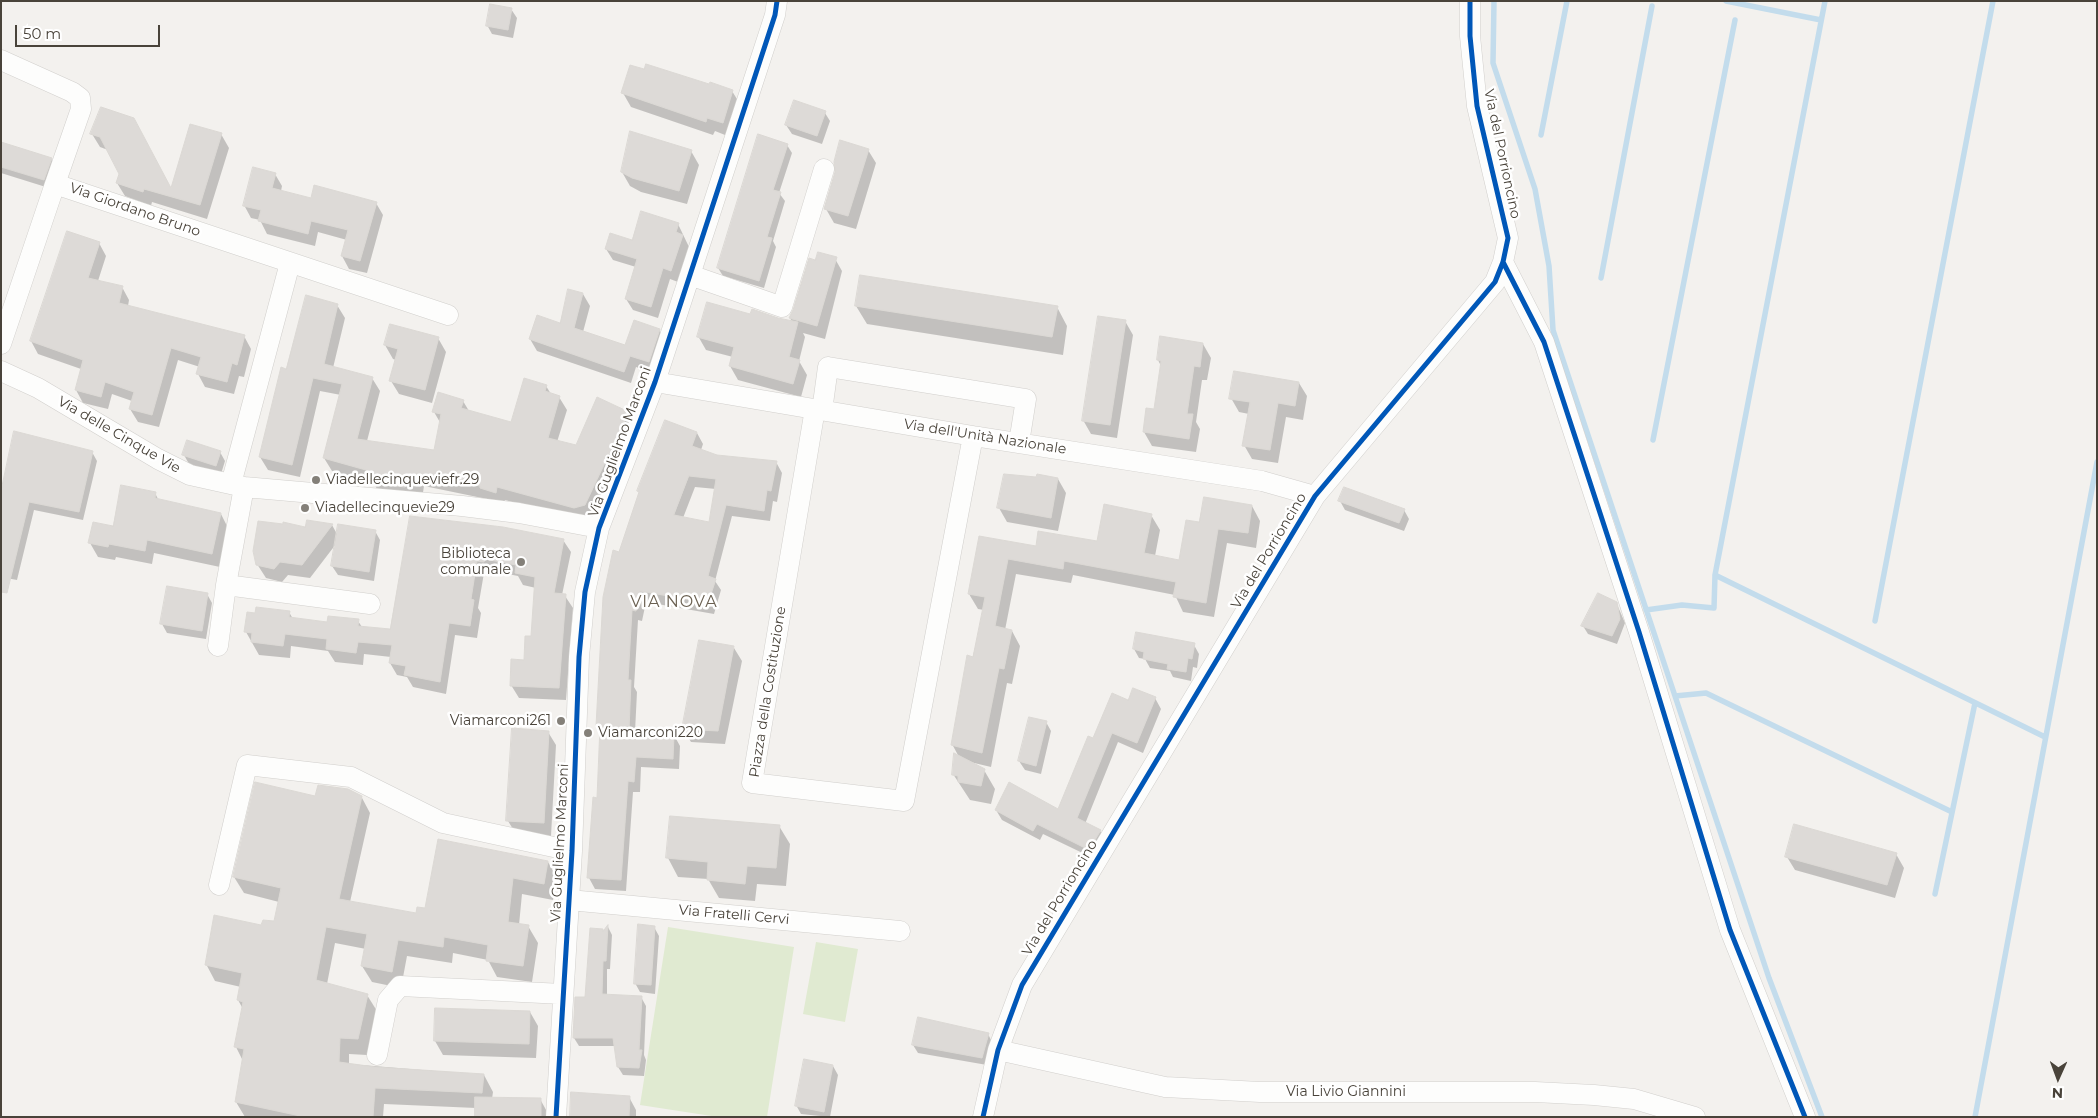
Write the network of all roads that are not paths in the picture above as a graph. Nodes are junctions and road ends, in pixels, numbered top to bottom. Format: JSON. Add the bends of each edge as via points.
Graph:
{"nodes":[{"id":1,"x":777,"y":1,"type":"edge"},
{"id":2,"x":1470,"y":1,"type":"edge"},
{"id":3,"x":1,"y":60,"type":"edge"},
{"id":4,"x":824,"y":169,"type":"dead end"},
{"id":5,"x":55,"y":184,"type":"junction"},
{"id":6,"x":1503,"y":262,"type":"junction"},
{"id":7,"x":290,"y":263,"type":"junction"},
{"id":8,"x":690,"y":275,"type":"junction"},
{"id":9,"x":448,"y":315,"type":"dead end"},
{"id":10,"x":1,"y":344,"type":"edge"},
{"id":11,"x":1,"y":371,"type":"edge"},
{"id":12,"x":655,"y":382,"type":"junction"},
{"id":13,"x":819,"y":410,"type":"junction"},
{"id":14,"x":973,"y":436,"type":"junction"},
{"id":15,"x":1019,"y":443,"type":"junction"},
{"id":16,"x":238,"y":485,"type":"junction"},
{"id":17,"x":1315,"y":496,"type":"junction"},
{"id":18,"x":599,"y":528,"type":"junction"},
{"id":19,"x":226,"y":585,"type":"junction"},
{"id":20,"x":370,"y":604,"type":"dead end"},
{"id":21,"x":218,"y":646,"type":"dead end"},
{"id":22,"x":572,"y":851,"type":"junction"},
{"id":23,"x":219,"y":885,"type":"dead end"},
{"id":24,"x":569,"y":900,"type":"junction"},
{"id":25,"x":900,"y":931,"type":"dead end"},
{"id":26,"x":563,"y":994,"type":"junction"},
{"id":27,"x":998,"y":1050,"type":"junction"},
{"id":28,"x":377,"y":1055,"type":"dead end"},
{"id":29,"x":556,"y":1117,"type":"edge"},
{"id":30,"x":983,"y":1117,"type":"edge"},
{"id":31,"x":1696,"y":1117,"type":"edge"},
{"id":32,"x":1805,"y":1117,"type":"edge"}],
"edges":[{"from":1,"to":8,"type":"street","name":"Via Guglielmo Marconi"},
{"from":2,"to":6,"type":"street","name":"Via del Porrioncino","via":[[1477,106],[1508,238]]},
{"from":3,"to":5,"type":"street","via":[[80,98],[81,109]]},
{"from":4,"to":8,"type":"street","via":[[782,307]]},
{"from":5,"to":7,"type":"street","name":"Via Giordano Bruno"},
{"from":5,"to":10,"type":"street","name":"Via Giordano Bruno"},
{"from":6,"to":17,"type":"street","name":"Via del Porrioncino","via":[[1495,282]]},
{"from":6,"to":32,"type":"street","via":[[1544,342],[1639,632],[1730,930]]},
{"from":7,"to":9,"type":"street","name":"Via Giordano Bruno"},
{"from":7,"to":16,"type":"street"},
{"from":8,"to":12,"type":"street","name":"Via Guglielmo Marconi"},
{"from":11,"to":16,"type":"street","name":"Via delle Cinque Vie","via":[[38,388],[158,460],[190,475]]},
{"from":12,"to":13,"type":"street","name":"Via dell'Unità Nazionale"},
{"from":12,"to":18,"type":"street","name":"Via Guglielmo Marconi"},
{"from":13,"to":14,"type":"street","name":"Via dell'Unità Nazionale"},
{"from":13,"to":14,"type":"street","name":"Piazza della Costituzione","via":[[752,783],[904,801]]},
{"from":13,"to":15,"type":"street","via":[[828,367],[1026,399]]},
{"from":14,"to":15,"type":"street","name":"Via dell'Unità Nazionale"},
{"from":15,"to":17,"type":"street","name":"Via dell'Unità Nazionale","via":[[1262,481]]},
{"from":16,"to":18,"type":"street","name":"Via delle Cinque Vie","via":[[462,506]]},
{"from":16,"to":19,"type":"street"},
{"from":17,"to":27,"type":"street","name":"Via del Porrioncino","via":[[1040,953],[1022,985]]},
{"from":18,"to":22,"type":"street","name":"Via Guglielmo Marconi","via":[[585,592],[579,656]]},
{"from":19,"to":20,"type":"street"},
{"from":19,"to":21,"type":"street"},
{"from":22,"to":23,"type":"street","via":[[443,823],[351,777],[247,765]]},
{"from":22,"to":24,"type":"street","name":"Via Guglielmo Marconi"},
{"from":24,"to":25,"type":"street","name":"Via Fratelli Cervi"},
{"from":24,"to":26,"type":"street","name":"Via Guglielmo Marconi"},
{"from":26,"to":28,"type":"street","via":[[400,986],[388,1000]]},
{"from":26,"to":29,"type":"street","name":"Via Guglielmo Marconi"},
{"from":27,"to":30,"type":"street","name":"Via del Porrioncino"},
{"from":27,"to":31,"type":"street","name":"Via Livio Giannini","via":[[1165,1087],[1260,1092],[1594,1095],[1634,1099]]}]}
